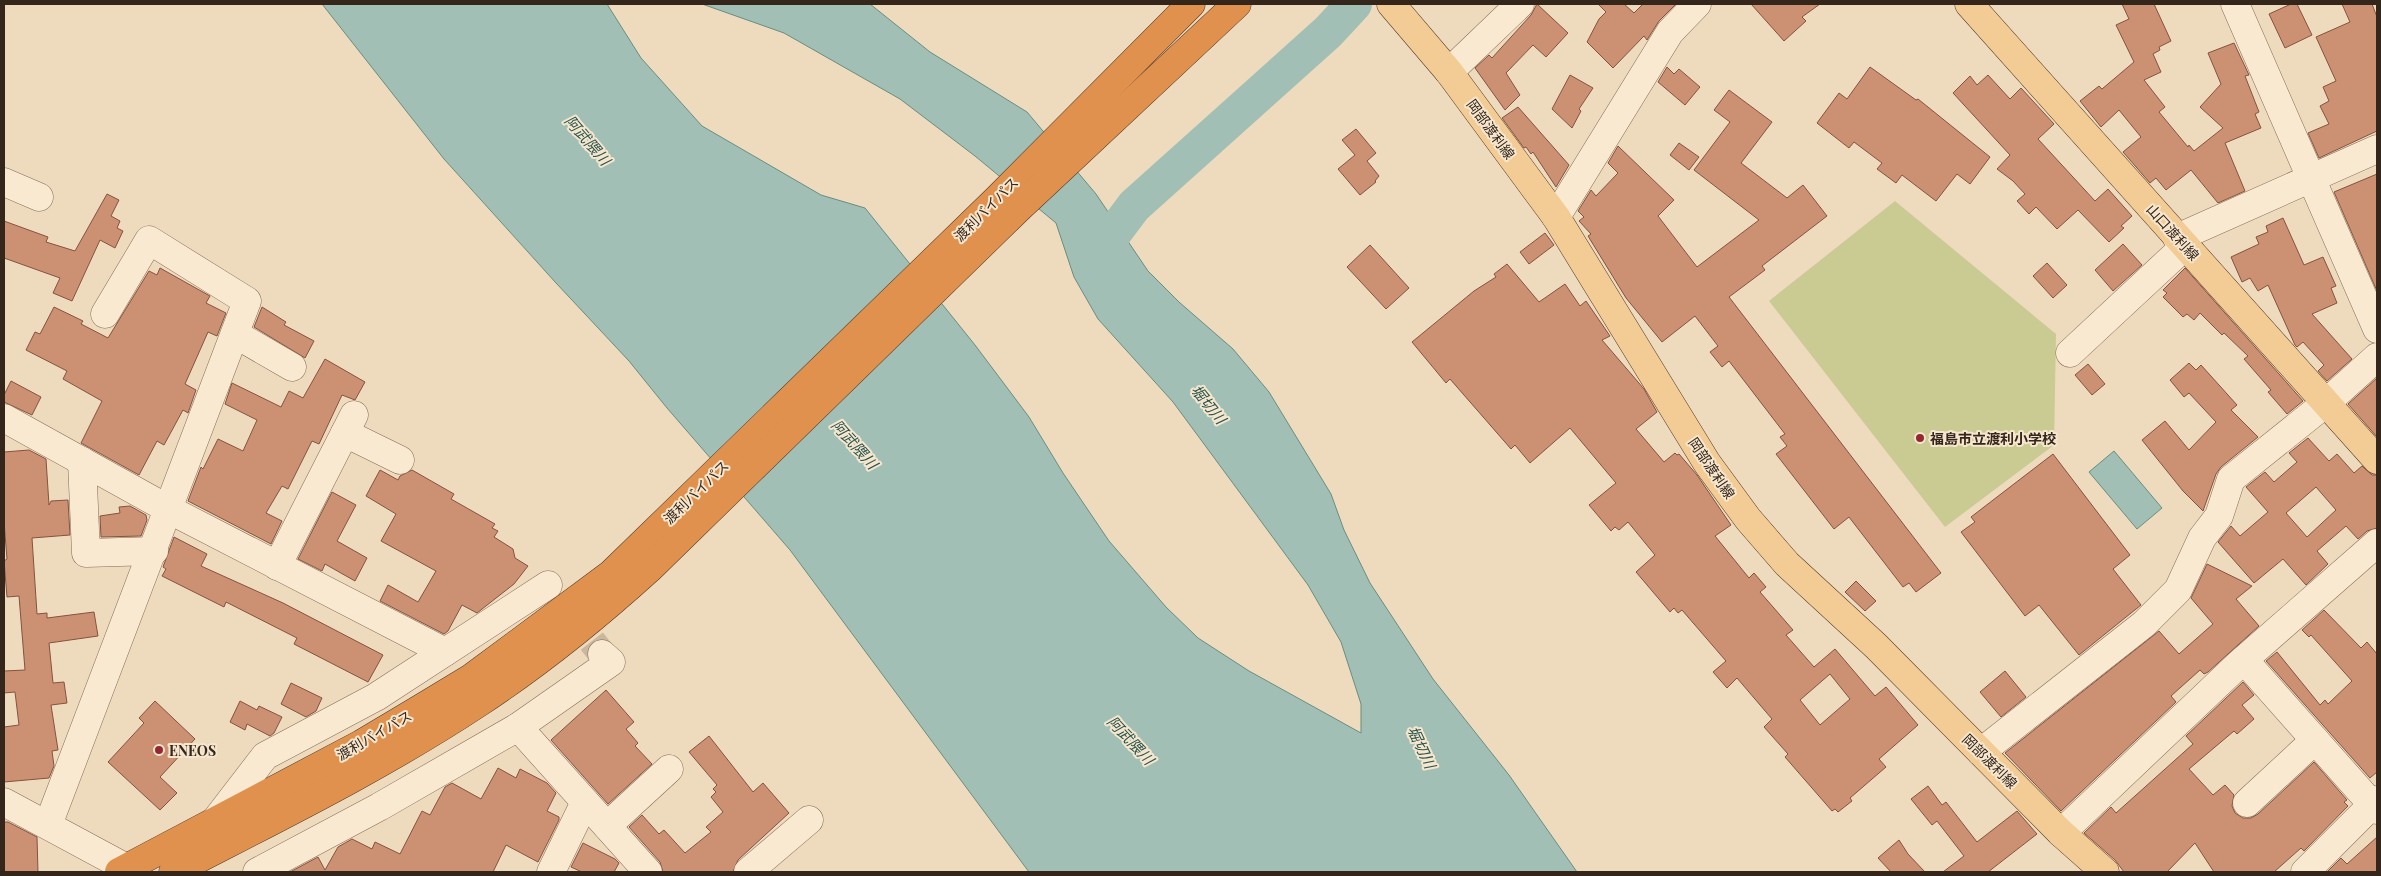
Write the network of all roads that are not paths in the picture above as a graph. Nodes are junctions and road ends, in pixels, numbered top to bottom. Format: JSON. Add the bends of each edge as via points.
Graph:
{"nodes":[{"id":1,"x":1191,"y":4,"type":"edge"},
{"id":2,"x":1237,"y":4,"type":"edge"},
{"id":3,"x":1392,"y":4,"type":"edge"},
{"id":4,"x":1520,"y":4,"type":"edge"},
{"id":5,"x":1696,"y":4,"type":"edge"},
{"id":6,"x":1969,"y":4,"type":"edge"},
{"id":7,"x":2235,"y":4,"type":"edge"},
{"id":8,"x":1449,"y":72,"type":"junction"},
{"id":9,"x":2377,"y":149,"type":"edge"},
{"id":10,"x":2311,"y":177,"type":"junction"},
{"id":11,"x":4,"y":182,"type":"edge"},
{"id":12,"x":39,"y":197,"type":"dead end"},
{"id":13,"x":1556,"y":217,"type":"junction"},
{"id":14,"x":2181,"y":242,"type":"junction"},
{"id":15,"x":104,"y":314,"type":"dead end"},
{"id":16,"x":2377,"y":329,"type":"edge"},
{"id":17,"x":235,"y":334,"type":"junction"},
{"id":18,"x":2070,"y":353,"type":"dead end"},
{"id":19,"x":2377,"y":356,"type":"edge"},
{"id":20,"x":292,"y":367,"type":"dead end"},
{"id":21,"x":2326,"y":403,"type":"junction"},
{"id":22,"x":4,"y":418,"type":"edge"},
{"id":23,"x":400,"y":460,"type":"dead end"},
{"id":24,"x":2377,"y":460,"type":"edge"},
{"id":25,"x":82,"y":461,"type":"junction"},
{"id":26,"x":170,"y":510,"type":"junction"},
{"id":27,"x":2377,"y":543,"type":"edge"},
{"id":28,"x":154,"y":551,"type":"junction"},
{"id":29,"x":641,"y":562,"type":"junction"},
{"id":30,"x":277,"y":566,"type":"junction"},
{"id":31,"x":548,"y":585,"type":"dead end"},
{"id":32,"x":445,"y":652,"type":"junction"},
{"id":33,"x":602,"y":654,"type":"tunnel mouth"},
{"id":34,"x":2244,"y":660,"type":"junction"},
{"id":35,"x":518,"y":727,"type":"junction"},
{"id":36,"x":2315,"y":740,"type":"junction"},
{"id":37,"x":1981,"y":752,"type":"junction"},
{"id":38,"x":669,"y":769,"type":"dead end"},
{"id":39,"x":4,"y":802,"type":"edge"},
{"id":40,"x":585,"y":802,"type":"junction"},
{"id":41,"x":2247,"y":804,"type":"dead end"},
{"id":42,"x":2376,"y":805,"type":"edge"},
{"id":43,"x":809,"y":820,"type":"dead end"},
{"id":44,"x":215,"y":821,"type":"junction"},
{"id":45,"x":48,"y":825,"type":"junction"},
{"id":46,"x":607,"y":826,"type":"junction"},
{"id":47,"x":2062,"y":833,"type":"junction"},
{"id":48,"x":126,"y":871,"type":"edge"},
{"id":49,"x":173,"y":872,"type":"edge"},
{"id":50,"x":257,"y":872,"type":"edge"},
{"id":51,"x":551,"y":872,"type":"edge"},
{"id":52,"x":648,"y":872,"type":"edge"},
{"id":53,"x":748,"y":872,"type":"edge"},
{"id":54,"x":2105,"y":872,"type":"edge"},
{"id":55,"x":2305,"y":872,"type":"edge"}],
"edges":[{"from":1,"to":29,"type":"highway","name":"渡利バイパス"},
{"from":2,"to":29,"type":"highway","name":"渡利バイパス"},
{"from":3,"to":8,"type":"main road","name":"岡部渡利線"},
{"from":4,"to":8,"type":"street"},
{"from":5,"to":13,"type":"street","via":[[1670,32]]},
{"from":6,"to":14,"type":"main road","name":"山口渡利線"},
{"from":7,"to":10,"type":"street"},
{"from":8,"to":13,"type":"main road","name":"岡部渡利線"},
{"from":9,"to":10,"type":"street"},
{"from":10,"to":14,"type":"street"},
{"from":10,"to":16,"type":"street"},
{"from":11,"to":12,"type":"street"},
{"from":13,"to":37,"type":"main road","name":"岡部渡利線","via":[[1708,463],[1748,519],[1787,564],[1876,646]]},
{"from":14,"to":18,"type":"street"},
{"from":14,"to":21,"type":"main road","name":"山口渡利線"},
{"from":15,"to":17,"type":"street","via":[[149,240],[247,301]]},
{"from":17,"to":20,"type":"street"},
{"from":17,"to":26,"type":"street"},
{"from":19,"to":21,"type":"street"},
{"from":21,"to":24,"type":"main road","name":"山口渡利線"},
{"from":21,"to":37,"type":"street","via":[[2231,479],[2219,516],[2202,538],[2178,590],[2144,624]]},
{"from":22,"to":25,"type":"street"},
{"from":23,"to":30,"type":"street","via":[[349,424]]},
{"from":25,"to":26,"type":"street"},
{"from":25,"to":28,"type":"street","via":[[86,553]]},
{"from":26,"to":28,"type":"street"},
{"from":26,"to":30,"type":"street"},
{"from":27,"to":34,"type":"street"},
{"from":28,"to":45,"type":"street"},
{"from":29,"to":44,"type":"highway","name":"渡利バイパス","via":[[611,574],[471,678],[361,744]]},
{"from":29,"to":49,"type":"highway","name":"渡利バイパス","via":[[601,613],[477,704],[362,773]]},
{"from":30,"to":32,"type":"street"},
{"from":31,"to":32,"type":"street"},
{"from":32,"to":44,"type":"street","via":[[376,696],[265,756]]},
{"from":33,"to":35,"type":"street","via":[[611,662]]},
{"from":34,"to":36,"type":"street"},
{"from":34,"to":47,"type":"street"},
{"from":35,"to":40,"type":"street"},
{"from":35,"to":50,"type":"street"},
{"from":36,"to":41,"type":"street"},
{"from":36,"to":42,"type":"street"},
{"from":37,"to":47,"type":"main road","name":"岡部渡利線"},
{"from":38,"to":46,"type":"street"},
{"from":39,"to":45,"type":"street"},
{"from":40,"to":46,"type":"street"},
{"from":40,"to":51,"type":"street"},
{"from":42,"to":55,"type":"street"},
{"from":43,"to":53,"type":"street"},
{"from":44,"to":48,"type":"highway","name":"渡利バイパス"},
{"from":45,"to":48,"type":"street"},
{"from":46,"to":52,"type":"street"},
{"from":47,"to":54,"type":"main road","name":"岡部渡利線"}]}
